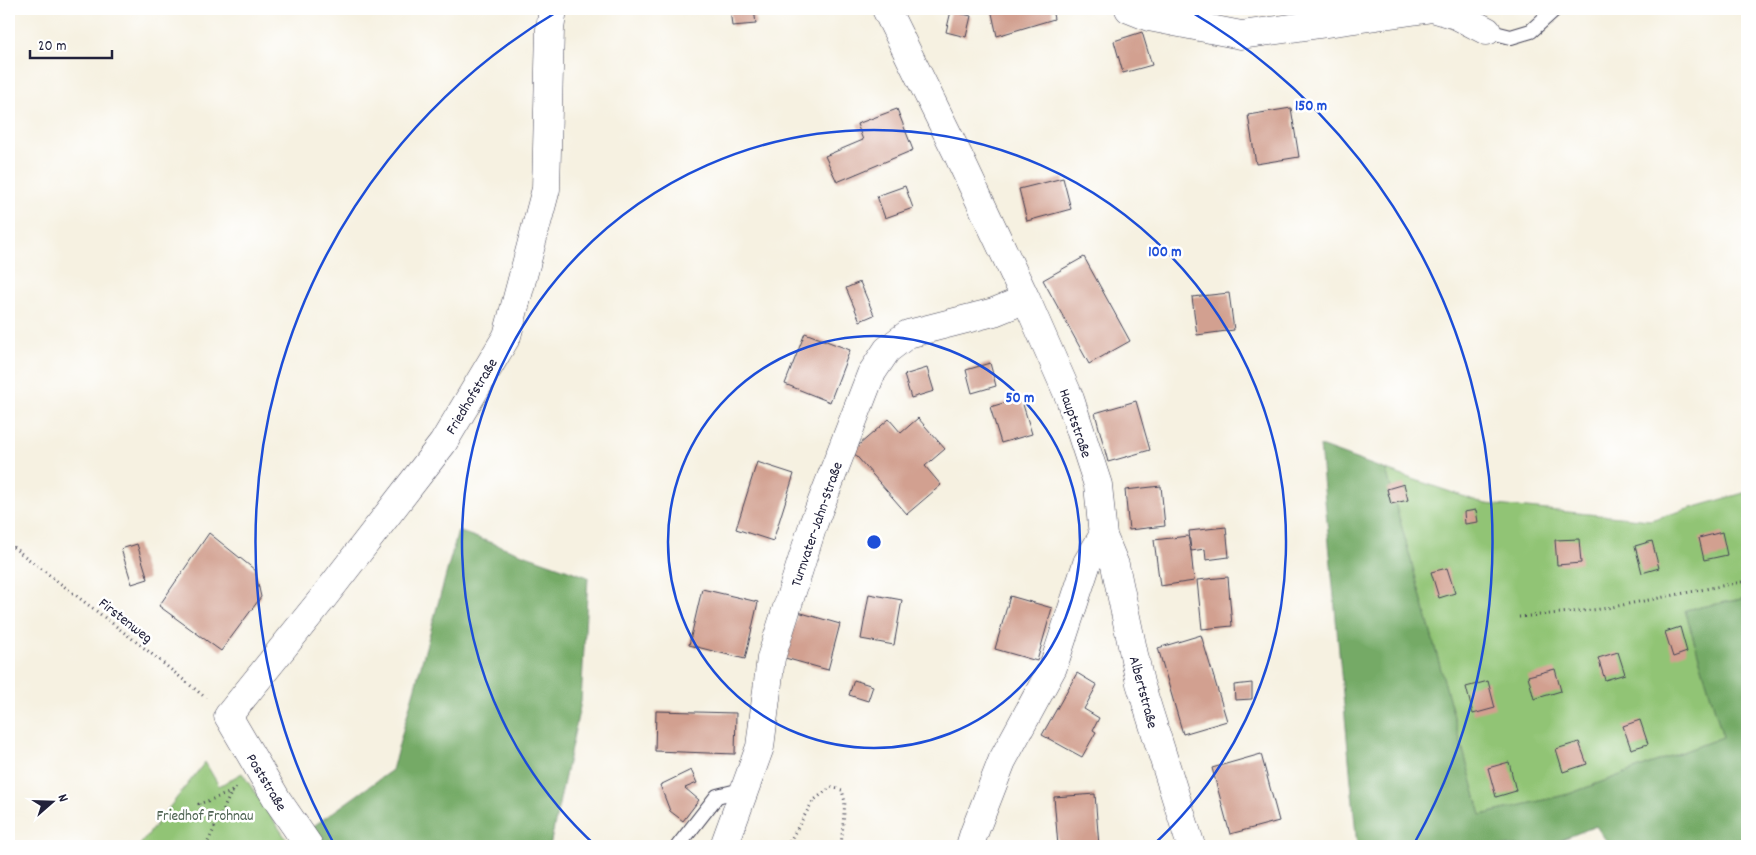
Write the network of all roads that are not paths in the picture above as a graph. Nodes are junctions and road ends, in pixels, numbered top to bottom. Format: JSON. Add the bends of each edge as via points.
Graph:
{"nodes":[{"id":1,"x":553,"y":9,"type":"edge"},
{"id":2,"x":1129,"y":9,"type":"edge"},
{"id":3,"x":1426,"y":9,"type":"edge"},
{"id":4,"x":1436,"y":9,"type":"edge"},
{"id":5,"x":1554,"y":9,"type":"edge"},
{"id":6,"x":889,"y":10,"type":"edge"},
{"id":7,"x":1487,"y":32,"type":"joint"},
{"id":8,"x":1026,"y":299,"type":"junction"},
{"id":9,"x":1103,"y":536,"type":"junction"},
{"id":10,"x":228,"y":716,"type":"joint"},
{"id":11,"x":745,"y":788,"type":"junction"},
{"id":12,"x":309,"y":846,"type":"edge"},
{"id":13,"x":678,"y":846,"type":"edge"},
{"id":14,"x":724,"y":846,"type":"edge"},
{"id":15,"x":970,"y":846,"type":"edge"},
{"id":16,"x":1191,"y":846,"type":"edge"}],
"edges":[{"from":1,"to":10,"type":"street","name":"Friedhofstraße","via":[[546,189],[507,336],[443,443]]},
{"from":2,"to":3,"type":"street","via":[[1149,17],[1241,35]]},
{"from":4,"to":7,"type":"street","via":[[1456,15]]},
{"from":5,"to":7,"type":"lane","via":[[1531,31],[1511,37]]},
{"from":6,"to":8,"type":"street","name":"Hauptstraße"},
{"from":8,"to":9,"type":"street","name":"Hauptstraße","via":[[1072,408],[1098,486]]},
{"from":8,"to":11,"type":"street","name":"Turnvater-Jahn-Straße","via":[[994,312],[908,334],[888,350],[872,374],[814,522],[772,658],[760,747]]},
{"from":9,"to":15,"type":"street","via":[[1087,563],[1053,667],[1002,761]]},
{"from":9,"to":16,"type":"street","name":"Albertstraße","via":[[1114,565],[1140,683]]},
{"from":10,"to":12,"type":"street","name":"Poststraße","via":[[278,801]]},
{"from":11,"to":13,"type":"lane","via":[[717,796]]},
{"from":11,"to":14,"type":"street","name":"Turnvater-Jahn-Straße"}]}
